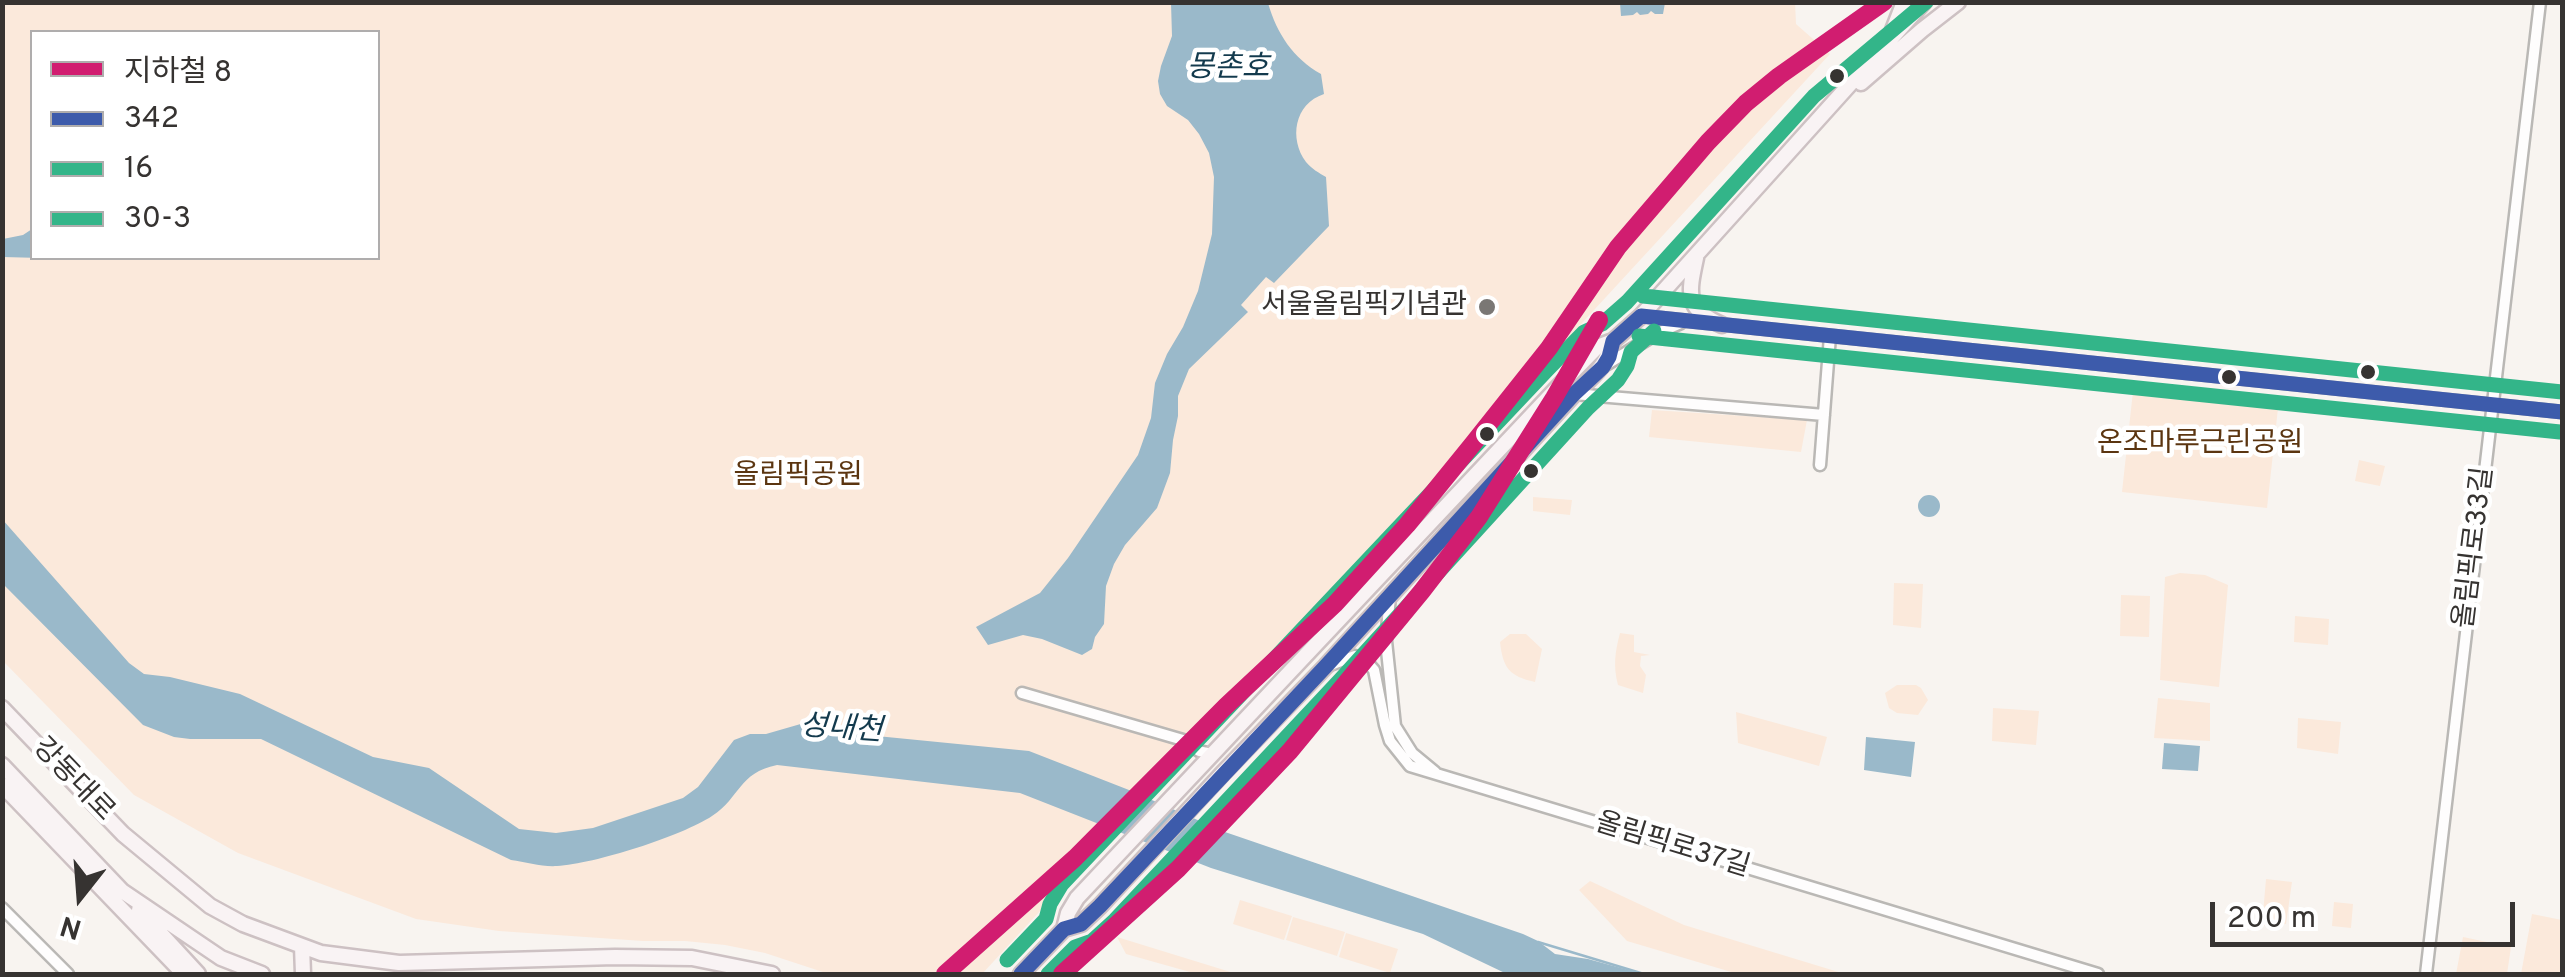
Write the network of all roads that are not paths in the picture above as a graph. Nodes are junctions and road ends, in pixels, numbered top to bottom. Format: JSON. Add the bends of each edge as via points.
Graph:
{"nodes":[{"id":1,"x":1904,"y":2,"type":"edge"},
{"id":2,"x":1924,"y":2,"type":"edge"},
{"id":3,"x":1958,"y":2,"type":"edge"},
{"id":4,"x":2540,"y":2,"type":"edge"},
{"id":5,"x":1890,"y":37,"type":"junction"},
{"id":6,"x":1829,"y":109,"type":"junction"},
{"id":7,"x":1697,"y":253,"type":"junction"},
{"id":8,"x":1641,"y":316,"type":"junction"},
{"id":9,"x":1684,"y":322,"type":"junction"},
{"id":10,"x":1722,"y":325,"type":"junction"},
{"id":11,"x":1830,"y":336,"type":"junction"},
{"id":12,"x":1613,"y":341,"type":"junction"},
{"id":13,"x":1603,"y":366,"type":"junction"},
{"id":14,"x":1574,"y":394,"type":"junction"},
{"id":15,"x":2493,"y":405,"type":"junction"},
{"id":16,"x":2562,"y":412,"type":"edge"},
{"id":17,"x":1824,"y":415,"type":"junction"},
{"id":18,"x":1820,"y":465,"type":"dead end"},
{"id":19,"x":1390,"y":594,"type":"junction"},
{"id":20,"x":1326,"y":666,"type":"junction"},
{"id":21,"x":1022,"y":693,"type":"dead end"},
{"id":22,"x":2,"y":708,"type":"edge"},
{"id":23,"x":1209,"y":757,"type":"junction"},
{"id":24,"x":2,"y":765,"type":"edge"},
{"id":25,"x":1440,"y":776,"type":"junction"},
{"id":26,"x":2,"y":785,"type":"edge"},
{"id":27,"x":122,"y":891,"type":"junction"},
{"id":28,"x":2,"y":908,"type":"edge"},
{"id":29,"x":1064,"y":929,"type":"junction"},
{"id":30,"x":302,"y":946,"type":"junction"},
{"id":31,"x":64,"y":974,"type":"edge"},
{"id":32,"x":184,"y":974,"type":"edge"},
{"id":33,"x":198,"y":974,"type":"edge"},
{"id":34,"x":262,"y":974,"type":"edge"},
{"id":35,"x":303,"y":974,"type":"edge"},
{"id":36,"x":772,"y":974,"type":"edge"},
{"id":37,"x":1021,"y":974,"type":"edge"},
{"id":38,"x":2098,"y":974,"type":"edge"},
{"id":39,"x":2426,"y":974,"type":"edge"}],
"edges":[{"from":1,"to":5,"type":"main road"},
{"from":2,"to":5,"type":"main road"},
{"from":3,"to":6,"type":"main road"},
{"from":4,"to":15,"type":"street","name":"올림픽로33길"},
{"from":5,"to":6,"type":"main road"},
{"from":6,"to":7,"type":"main road"},
{"from":7,"to":8,"type":"main road"},
{"from":7,"to":10,"type":"main road","via":[[1692,299],[1701,316]]},
{"from":8,"to":9,"type":"street"},
{"from":8,"to":12,"type":"main road"},
{"from":9,"to":10,"type":"street"},
{"from":9,"to":13,"type":"street"},
{"from":10,"to":11,"type":"street"},
{"from":11,"to":15,"type":"street"},
{"from":11,"to":17,"type":"street"},
{"from":12,"to":13,"type":"main road"},
{"from":12,"to":23,"type":"main road","via":[[1597,347],[1561,384]]},
{"from":13,"to":14,"type":"main road"},
{"from":14,"to":17,"type":"street"},
{"from":14,"to":19,"type":"main road"},
{"from":15,"to":16,"type":"street"},
{"from":15,"to":39,"type":"street","name":"올림픽로33길"},
{"from":17,"to":18,"type":"street"},
{"from":19,"to":20,"type":"main road"},
{"from":19,"to":25,"type":"street","name":"올림픽로37길","via":[[1386,641],[1394,726],[1412,753]]},
{"from":20,"to":25,"type":"street","via":[[1355,656],[1366,661],[1374,670],[1390,741],[1410,766]]},
{"from":20,"to":29,"type":"main road","via":[[1100,906]]},
{"from":21,"to":23,"type":"street","via":[[1183,740]]},
{"from":22,"to":30,"type":"main road","name":"강동대로","via":[[123,834],[210,906]]},
{"from":23,"to":29,"type":"main road","via":[[1076,898]]},
{"from":24,"to":27,"type":"main road","name":"강동대로"},
{"from":25,"to":38,"type":"street","name":"올림픽로37길"},
{"from":26,"to":32,"type":"main road"},
{"from":27,"to":33,"type":"main road","name":"강동대로"},
{"from":27,"to":34,"type":"main road","name":"강동대로","via":[[221,958]]},
{"from":28,"to":31,"type":"street"},
{"from":29,"to":37,"type":"main road"},
{"from":30,"to":35,"type":"main road"},
{"from":30,"to":36,"type":"main road","name":"강동대로","via":[[398,963],[692,958]]}]}
